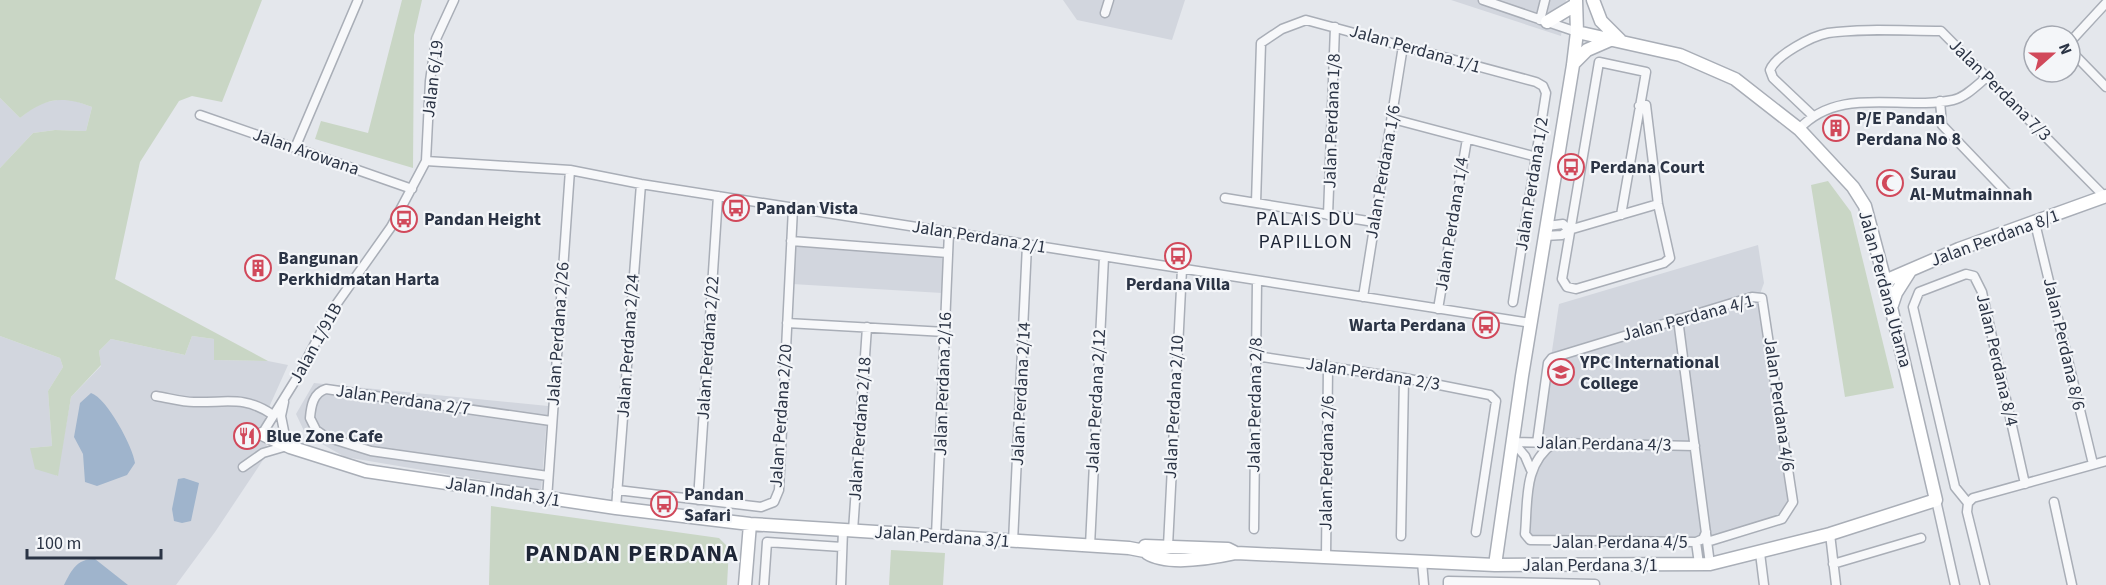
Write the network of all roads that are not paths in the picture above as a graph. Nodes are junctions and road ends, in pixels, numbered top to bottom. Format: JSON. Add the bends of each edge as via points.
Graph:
{"nodes":[{"id":1,"x":358,"y":0,"type":"edge"},
{"id":2,"x":454,"y":0,"type":"edge"},
{"id":3,"x":1109,"y":0,"type":"edge"},
{"id":4,"x":1483,"y":0,"type":"edge"},
{"id":5,"x":1545,"y":0,"type":"edge"},
{"id":6,"x":1588,"y":0,"type":"edge"},
{"id":7,"x":1593,"y":0,"type":"edge"},
{"id":8,"x":2106,"y":1,"type":"edge"},
{"id":9,"x":1576,"y":2,"type":"edge"},
{"id":10,"x":1105,"y":13,"type":"dead end"},
{"id":11,"x":1544,"y":21,"type":"junction"},
{"id":12,"x":1335,"y":27,"type":"junction"},
{"id":13,"x":2082,"y":28,"type":"edge"},
{"id":14,"x":1577,"y":32,"type":"junction"},
{"id":15,"x":1618,"y":41,"type":"junction"},
{"id":16,"x":1403,"y":46,"type":"junction"},
{"id":17,"x":2082,"y":62,"type":"edge"},
{"id":18,"x":1573,"y":65,"type":"junction"},
{"id":19,"x":1987,"y":77,"type":"junction"},
{"id":20,"x":1524,"y":79,"type":"joint"},
{"id":21,"x":2106,"y":87,"type":"edge"},
{"id":22,"x":1941,"y":101,"type":"junction"},
{"id":23,"x":1639,"y":106,"type":"junction"},
{"id":24,"x":200,"y":114,"type":"dead end"},
{"id":25,"x":1812,"y":115,"type":"junction"},
{"id":26,"x":1393,"y":119,"type":"junction"},
{"id":27,"x":1798,"y":129,"type":"junction"},
{"id":28,"x":1467,"y":139,"type":"junction"},
{"id":29,"x":295,"y":148,"type":"junction"},
{"id":30,"x":1537,"y":157,"type":"junction"},
{"id":31,"x":426,"y":162,"type":"junction"},
{"id":32,"x":570,"y":170,"type":"junction"},
{"id":33,"x":641,"y":184,"type":"junction"},
{"id":34,"x":412,"y":189,"type":"junction"},
{"id":35,"x":2008,"y":194,"type":"dead end"},
{"id":36,"x":718,"y":196,"type":"junction"},
{"id":37,"x":2106,"y":197,"type":"edge"},
{"id":38,"x":1225,"y":198,"type":"dead end"},
{"id":39,"x":1256,"y":203,"type":"junction"},
{"id":40,"x":1658,"y":204,"type":"junction"},
{"id":41,"x":793,"y":208,"type":"junction"},
{"id":42,"x":1328,"y":215,"type":"junction"},
{"id":43,"x":1621,"y":215,"type":"junction"},
{"id":44,"x":1374,"y":222,"type":"junction"},
{"id":45,"x":2035,"y":223,"type":"junction"},
{"id":46,"x":1569,"y":230,"type":"junction"},
{"id":47,"x":1546,"y":231,"type":"junction"},
{"id":48,"x":949,"y":232,"type":"junction"},
{"id":49,"x":791,"y":241,"type":"junction"},
{"id":50,"x":1027,"y":245,"type":"junction"},
{"id":51,"x":948,"y":253,"type":"junction"},
{"id":52,"x":1104,"y":257,"type":"junction"},
{"id":53,"x":1182,"y":269,"type":"junction"},
{"id":54,"x":1911,"y":270,"type":"junction"},
{"id":55,"x":1257,"y":281,"type":"junction"},
{"id":56,"x":1885,"y":281,"type":"junction"},
{"id":57,"x":1363,"y":297,"type":"junction"},
{"id":58,"x":1762,"y":298,"type":"joint"},
{"id":59,"x":1513,"y":302,"type":"dead end"},
{"id":60,"x":1891,"y":306,"type":"junction"},
{"id":61,"x":1438,"y":309,"type":"junction"},
{"id":62,"x":1678,"y":319,"type":"junction"},
{"id":63,"x":787,"y":323,"type":"junction"},
{"id":64,"x":1531,"y":323,"type":"junction"},
{"id":65,"x":867,"y":327,"type":"junction"},
{"id":66,"x":945,"y":332,"type":"junction"},
{"id":67,"x":1256,"y":356,"type":"junction"},
{"id":68,"x":1328,"y":367,"type":"junction"},
{"id":69,"x":1404,"y":378,"type":"junction"},
{"id":70,"x":156,"y":396,"type":"dead end"},
{"id":71,"x":285,"y":398,"type":"junction"},
{"id":72,"x":273,"y":415,"type":"junction"},
{"id":73,"x":551,"y":421,"type":"junction"},
{"id":74,"x":262,"y":434,"type":"joint"},
{"id":75,"x":1513,"y":442,"type":"junction"},
{"id":76,"x":1537,"y":442,"type":"junction"},
{"id":77,"x":1554,"y":443,"type":"junction"},
{"id":78,"x":287,"y":446,"type":"junction"},
{"id":79,"x":1695,"y":446,"type":"junction"},
{"id":80,"x":2106,"y":461,"type":"edge"},
{"id":81,"x":2093,"y":464,"type":"junction"},
{"id":82,"x":243,"y":467,"type":"dead end"},
{"id":83,"x":1531,"y":470,"type":"junction"},
{"id":84,"x":548,"y":476,"type":"junction"},
{"id":85,"x":2025,"y":484,"type":"junction"},
{"id":86,"x":618,"y":490,"type":"junction"},
{"id":87,"x":547,"y":499,"type":"junction"},
{"id":88,"x":698,"y":500,"type":"junction"},
{"id":89,"x":1936,"y":500,"type":"junction"},
{"id":90,"x":1968,"y":502,"type":"junction"},
{"id":91,"x":2054,"y":502,"type":"dead end"},
{"id":92,"x":616,"y":508,"type":"junction"},
{"id":93,"x":1789,"y":511,"type":"joint"},
{"id":94,"x":750,"y":524,"type":"junction"},
{"id":95,"x":1254,"y":529,"type":"dead end"},
{"id":96,"x":848,"y":530,"type":"junction"},
{"id":97,"x":1476,"y":532,"type":"dead end"},
{"id":98,"x":1706,"y":532,"type":"junction"},
{"id":99,"x":1830,"y":534,"type":"junction"},
{"id":100,"x":1401,"y":536,"type":"dead end"},
{"id":101,"x":936,"y":537,"type":"junction"},
{"id":102,"x":1921,"y":538,"type":"dead end"},
{"id":103,"x":1013,"y":542,"type":"junction"},
{"id":104,"x":1696,"y":542,"type":"junction"},
{"id":105,"x":1707,"y":542,"type":"junction"},
{"id":106,"x":1090,"y":546,"type":"junction"},
{"id":107,"x":1167,"y":546,"type":"junction"},
{"id":108,"x":842,"y":547,"type":"junction"},
{"id":109,"x":1141,"y":551,"type":"junction"},
{"id":110,"x":1760,"y":553,"type":"junction"},
{"id":111,"x":1232,"y":554,"type":"junction"},
{"id":112,"x":1326,"y":558,"type":"junction"},
{"id":113,"x":1422,"y":562,"type":"junction"},
{"id":114,"x":1705,"y":564,"type":"junction"},
{"id":115,"x":1833,"y":564,"type":"junction"},
{"id":116,"x":1495,"y":565,"type":"junction"},
{"id":117,"x":1592,"y":566,"type":"junction"},
{"id":118,"x":1519,"y":584,"type":"edge"},
{"id":119,"x":1595,"y":584,"type":"edge"},
{"id":120,"x":745,"y":585,"type":"edge"},
{"id":121,"x":764,"y":585,"type":"edge"},
{"id":122,"x":841,"y":585,"type":"edge"},
{"id":123,"x":1424,"y":585,"type":"edge"},
{"id":124,"x":1448,"y":585,"type":"edge"},
{"id":125,"x":1764,"y":585,"type":"edge"},
{"id":126,"x":1836,"y":585,"type":"edge"},
{"id":127,"x":1955,"y":585,"type":"edge"},
{"id":128,"x":1984,"y":585,"type":"edge"},
{"id":129,"x":2072,"y":585,"type":"edge"}],
"edges":[{"from":1,"to":29,"type":"street"},
{"from":2,"to":31,"type":"street","name":"Jalan 6/19","via":[[436,39]]},
{"from":3,"to":10,"type":"street"},
{"from":4,"to":11,"type":"street"},
{"from":5,"to":11,"type":"street"},
{"from":6,"to":14,"type":"street"},
{"from":7,"to":15,"type":"street","via":[[1601,21]]},
{"from":8,"to":13,"type":"street"},
{"from":9,"to":11,"type":"street"},
{"from":9,"to":14,"type":"street"},
{"from":11,"to":14,"type":"street"},
{"from":12,"to":16,"type":"street","name":"Jalan Perdana 1/1"},
{"from":12,"to":39,"type":"street","name":"Jalan Perdana 1/1","via":[[1306,20],[1261,43]]},
{"from":12,"to":42,"type":"street","name":"Jalan Perdana 1/8"},
{"from":14,"to":15,"type":"street","name":"Jalan Perdana Utama"},
{"from":14,"to":18,"type":"street"},
{"from":15,"to":18,"type":"street","via":[[1587,50]]},
{"from":15,"to":27,"type":"street","name":"Jalan Perdana Utama","via":[[1680,56],[1735,79]]},
{"from":16,"to":20,"type":"street","name":"Jalan Perdana 1/1"},
{"from":16,"to":26,"type":"street","name":"Jalan Perdana 1/6"},
{"from":17,"to":21,"type":"street"},
{"from":18,"to":47,"type":"street"},
{"from":19,"to":22,"type":"street","via":[[1964,95]]},
{"from":19,"to":25,"type":"street","name":"Jalan Perdana 7/3","via":[[1941,31],[1826,33],[1774,60],[1770,70],[1773,78]]},
{"from":19,"to":37,"type":"street","name":"Jalan Perdana 7/3"},
{"from":20,"to":30,"type":"street","name":"Jalan Perdana 1/2","via":[[1543,86],[1546,93]]},
{"from":22,"to":25,"type":"street","via":[[1836,106]]},
{"from":22,"to":35,"type":"street","via":[[1942,125]]},
{"from":23,"to":40,"type":"street","via":[[1646,105]]},
{"from":23,"to":43,"type":"street"},
{"from":23,"to":46,"type":"street","via":[[1646,72],[1599,62]]},
{"from":24,"to":29,"type":"street","name":"Jalan Arowana"},
{"from":25,"to":27,"type":"street"},
{"from":26,"to":28,"type":"street"},
{"from":26,"to":44,"type":"street","name":"Jalan Perdana 1/6"},
{"from":27,"to":56,"type":"street","name":"Jalan Perdana Utama","via":[[1860,196]]},
{"from":28,"to":30,"type":"street"},
{"from":28,"to":61,"type":"street","name":"Jalan Perdana 1/4"},
{"from":29,"to":34,"type":"street","name":"Jalan Arowana"},
{"from":30,"to":59,"type":"street","name":"Jalan Perdana 1/2"},
{"from":31,"to":32,"type":"street","name":"Jalan Perdana 2/1"},
{"from":31,"to":34,"type":"street","name":"Jalan 1/91B"},
{"from":32,"to":33,"type":"street","name":"Jalan Perdana 2/1"},
{"from":32,"to":73,"type":"street","name":"Jalan Perdana 2/26"},
{"from":33,"to":36,"type":"street","name":"Jalan Perdana 2/1"},
{"from":33,"to":86,"type":"street","name":"Jalan Perdana 2/24"},
{"from":34,"to":71,"type":"street","name":"Jalan 1/91B","via":[[391,227],[333,309]]},
{"from":36,"to":41,"type":"street","name":"Jalan Perdana 2/1"},
{"from":36,"to":88,"type":"street","name":"Jalan Perdana 2/22"},
{"from":37,"to":45,"type":"street","name":"Jalan Perdana 8/1"},
{"from":38,"to":39,"type":"street"},
{"from":39,"to":42,"type":"street"},
{"from":40,"to":43,"type":"street"},
{"from":40,"to":46,"type":"street","via":[[1670,258],[1665,263],[1576,289],[1567,287],[1562,279]]},
{"from":41,"to":48,"type":"street","name":"Jalan Perdana 2/1"},
{"from":41,"to":49,"type":"street","name":"Jalan Perdana 2/20"},
{"from":42,"to":44,"type":"street"},
{"from":43,"to":46,"type":"street"},
{"from":44,"to":57,"type":"street","name":"Jalan Perdana 1/6"},
{"from":45,"to":54,"type":"street","name":"Jalan Perdana 8/1"},
{"from":45,"to":81,"type":"street","name":"Jalan Perdana 8/6"},
{"from":46,"to":47,"type":"street","via":[[1562,235]]},
{"from":47,"to":64,"type":"street"},
{"from":48,"to":50,"type":"street","name":"Jalan Perdana 2/1"},
{"from":48,"to":51,"type":"street","name":"Jalan Perdana 2/16"},
{"from":49,"to":51,"type":"street","name":"Jalan Perdana 2/1"},
{"from":49,"to":63,"type":"street","name":"Jalan Perdana 2/20"},
{"from":50,"to":52,"type":"street","name":"Jalan Perdana 2/1"},
{"from":50,"to":103,"type":"street","name":"Jalan Perdana 2/14"},
{"from":51,"to":66,"type":"street","name":"Jalan Perdana 2/16"},
{"from":52,"to":53,"type":"street","name":"Jalan Perdana 2/1"},
{"from":52,"to":106,"type":"street","name":"Jalan Perdana 2/12"},
{"from":53,"to":55,"type":"street","name":"Jalan Perdana 2/1"},
{"from":53,"to":107,"type":"street","name":"Jalan Perdana 2/10"},
{"from":54,"to":56,"type":"street","name":"Jalan Perdana 8/1"},
{"from":54,"to":60,"type":"street"},
{"from":55,"to":57,"type":"street","name":"Jalan Perdana 2/1"},
{"from":55,"to":67,"type":"street","name":"Jalan Perdana 2/8"},
{"from":56,"to":60,"type":"street","name":"Jalan Perdana Utama"},
{"from":57,"to":61,"type":"street","name":"Jalan Perdana 2/1"},
{"from":58,"to":62,"type":"street","name":"Jalan Perdana 4/1","via":[[1752,297]]},
{"from":58,"to":93,"type":"street","name":"Jalan Perdana 4/6","via":[[1793,502]]},
{"from":60,"to":89,"type":"street","name":"Jalan Perdana Utama"},
{"from":61,"to":64,"type":"street","name":"Jalan Perdana 2/1"},
{"from":62,"to":76,"type":"street","name":"Jalan Perdana 4/1","via":[[1557,356],[1548,363]]},
{"from":62,"to":79,"type":"street"},
{"from":63,"to":65,"type":"street"},
{"from":63,"to":88,"type":"street","name":"Jalan Perdana 2/20","via":[[779,490],[774,502],[761,507]]},
{"from":64,"to":75,"type":"street"},
{"from":65,"to":66,"type":"street"},
{"from":65,"to":96,"type":"street","name":"Jalan Perdana 2/18"},
{"from":66,"to":101,"type":"street","name":"Jalan Perdana 2/16"},
{"from":67,"to":68,"type":"street","name":"Jalan Perdana 2/3"},
{"from":67,"to":95,"type":"street","name":"Jalan Perdana 2/8"},
{"from":68,"to":69,"type":"street","name":"Jalan Perdana 2/3"},
{"from":68,"to":112,"type":"street","name":"Jalan Perdana 2/6"},
{"from":69,"to":97,"type":"street","name":"Jalan Perdana 2/3","via":[[1490,395],[1496,401]]},
{"from":69,"to":100,"type":"street"},
{"from":70,"to":72,"type":"street","via":[[192,402],[243,400]]},
{"from":71,"to":72,"type":"street","name":"Jalan 1/91B"},
{"from":71,"to":78,"type":"street","via":[[281,416]]},
{"from":72,"to":74,"type":"street","name":"Jalan 1/91B"},
{"from":73,"to":84,"type":"street","name":"Jalan Perdana 2/26"},
{"from":73,"to":84,"type":"street","name":"Jalan Perdana 2/7","via":[[326,389],[315,398],[310,418],[316,430],[326,437],[371,451]]},
{"from":74,"to":78,"type":"street","name":"Jalan Indah 3/1"},
{"from":75,"to":76,"type":"street","name":"Jalan Perdana 4/3"},
{"from":75,"to":83,"type":"street"},
{"from":75,"to":116,"type":"street"},
{"from":76,"to":77,"type":"street","name":"Jalan Perdana 4/3"},
{"from":77,"to":79,"type":"street","name":"Jalan Perdana 4/3"},
{"from":77,"to":83,"type":"street"},
{"from":78,"to":82,"type":"street","via":[[263,453]]},
{"from":78,"to":87,"type":"street","name":"Jalan Indah 3/1","via":[[366,471]]},
{"from":79,"to":98,"type":"street"},
{"from":80,"to":81,"type":"street"},
{"from":81,"to":85,"type":"street"},
{"from":83,"to":104,"type":"street","name":"Jalan Perdana 4/5","via":[[1525,534],[1530,540]]},
{"from":84,"to":87,"type":"street","name":"Jalan Perdana 2/26"},
{"from":85,"to":90,"type":"street"},
{"from":85,"to":90,"type":"street","name":"Jalan Perdana 8/4","via":[[1982,292],[1974,276],[1966,274],[1919,292],[1913,307],[1955,487]]},
{"from":86,"to":88,"type":"street","name":"Jalan Perdana 2/20"},
{"from":86,"to":92,"type":"street","name":"Jalan Perdana 2/24"},
{"from":87,"to":92,"type":"street","name":"Jalan Indah 3/1"},
{"from":89,"to":99,"type":"street","name":"Jalan Perdana 3/1"},
{"from":89,"to":127,"type":"street"},
{"from":90,"to":128,"type":"street"},
{"from":91,"to":129,"type":"street"},
{"from":92,"to":94,"type":"street","name":"Jalan Indah 3/1"},
{"from":93,"to":105,"type":"street","name":"Jalan Perdana 4/5","via":[[1782,519]]},
{"from":94,"to":96,"type":"street","name":"Jalan Perdana 3/1"},
{"from":94,"to":120,"type":"street"},
{"from":96,"to":101,"type":"street","name":"Jalan Perdana 3/1"},
{"from":96,"to":108,"type":"street","name":"Jalan Perdana 2/18"},
{"from":98,"to":104,"type":"street","name":"Jalan Perdana 4/5"},
{"from":98,"to":105,"type":"street"},
{"from":99,"to":110,"type":"street","name":"Jalan Perdana 3/1"},
{"from":99,"to":115,"type":"street"},
{"from":101,"to":103,"type":"street","name":"Jalan Perdana 3/1"},
{"from":102,"to":115,"type":"street"},
{"from":103,"to":106,"type":"street","name":"Jalan Perdana 3/1"},
{"from":104,"to":114,"type":"street"},
{"from":105,"to":114,"type":"street"},
{"from":106,"to":109,"type":"street","name":"Jalan Perdana 3/1"},
{"from":107,"to":109,"type":"street","name":"Jalan Perdana 3/1","via":[[1147,546]]},
{"from":107,"to":111,"type":"street","name":"Jalan Perdana 3/1","via":[[1228,549]]},
{"from":108,"to":121,"type":"street","via":[[767,542]]},
{"from":108,"to":122,"type":"street","name":"Jalan Perdana 2/18"},
{"from":109,"to":111,"type":"street","name":"Jalan Perdana 3/1","via":[[1155,558],[1213,559]]},
{"from":110,"to":114,"type":"street","name":"Jalan Perdana 3/1"},
{"from":110,"to":125,"type":"street"},
{"from":111,"to":112,"type":"street","name":"Jalan Perdana 3/1"},
{"from":112,"to":113,"type":"street","name":"Jalan Perdana 3/1"},
{"from":113,"to":116,"type":"street","name":"Jalan Perdana 3/1"},
{"from":113,"to":123,"type":"street"},
{"from":114,"to":117,"type":"street","name":"Jalan Perdana 3/1"},
{"from":115,"to":126,"type":"street"},
{"from":116,"to":117,"type":"street","name":"Jalan Perdana 3/1"},
{"from":117,"to":119,"type":"street"},
{"from":118,"to":119,"type":"street"},
{"from":118,"to":124,"type":"street","via":[[1448,581]]}]}
